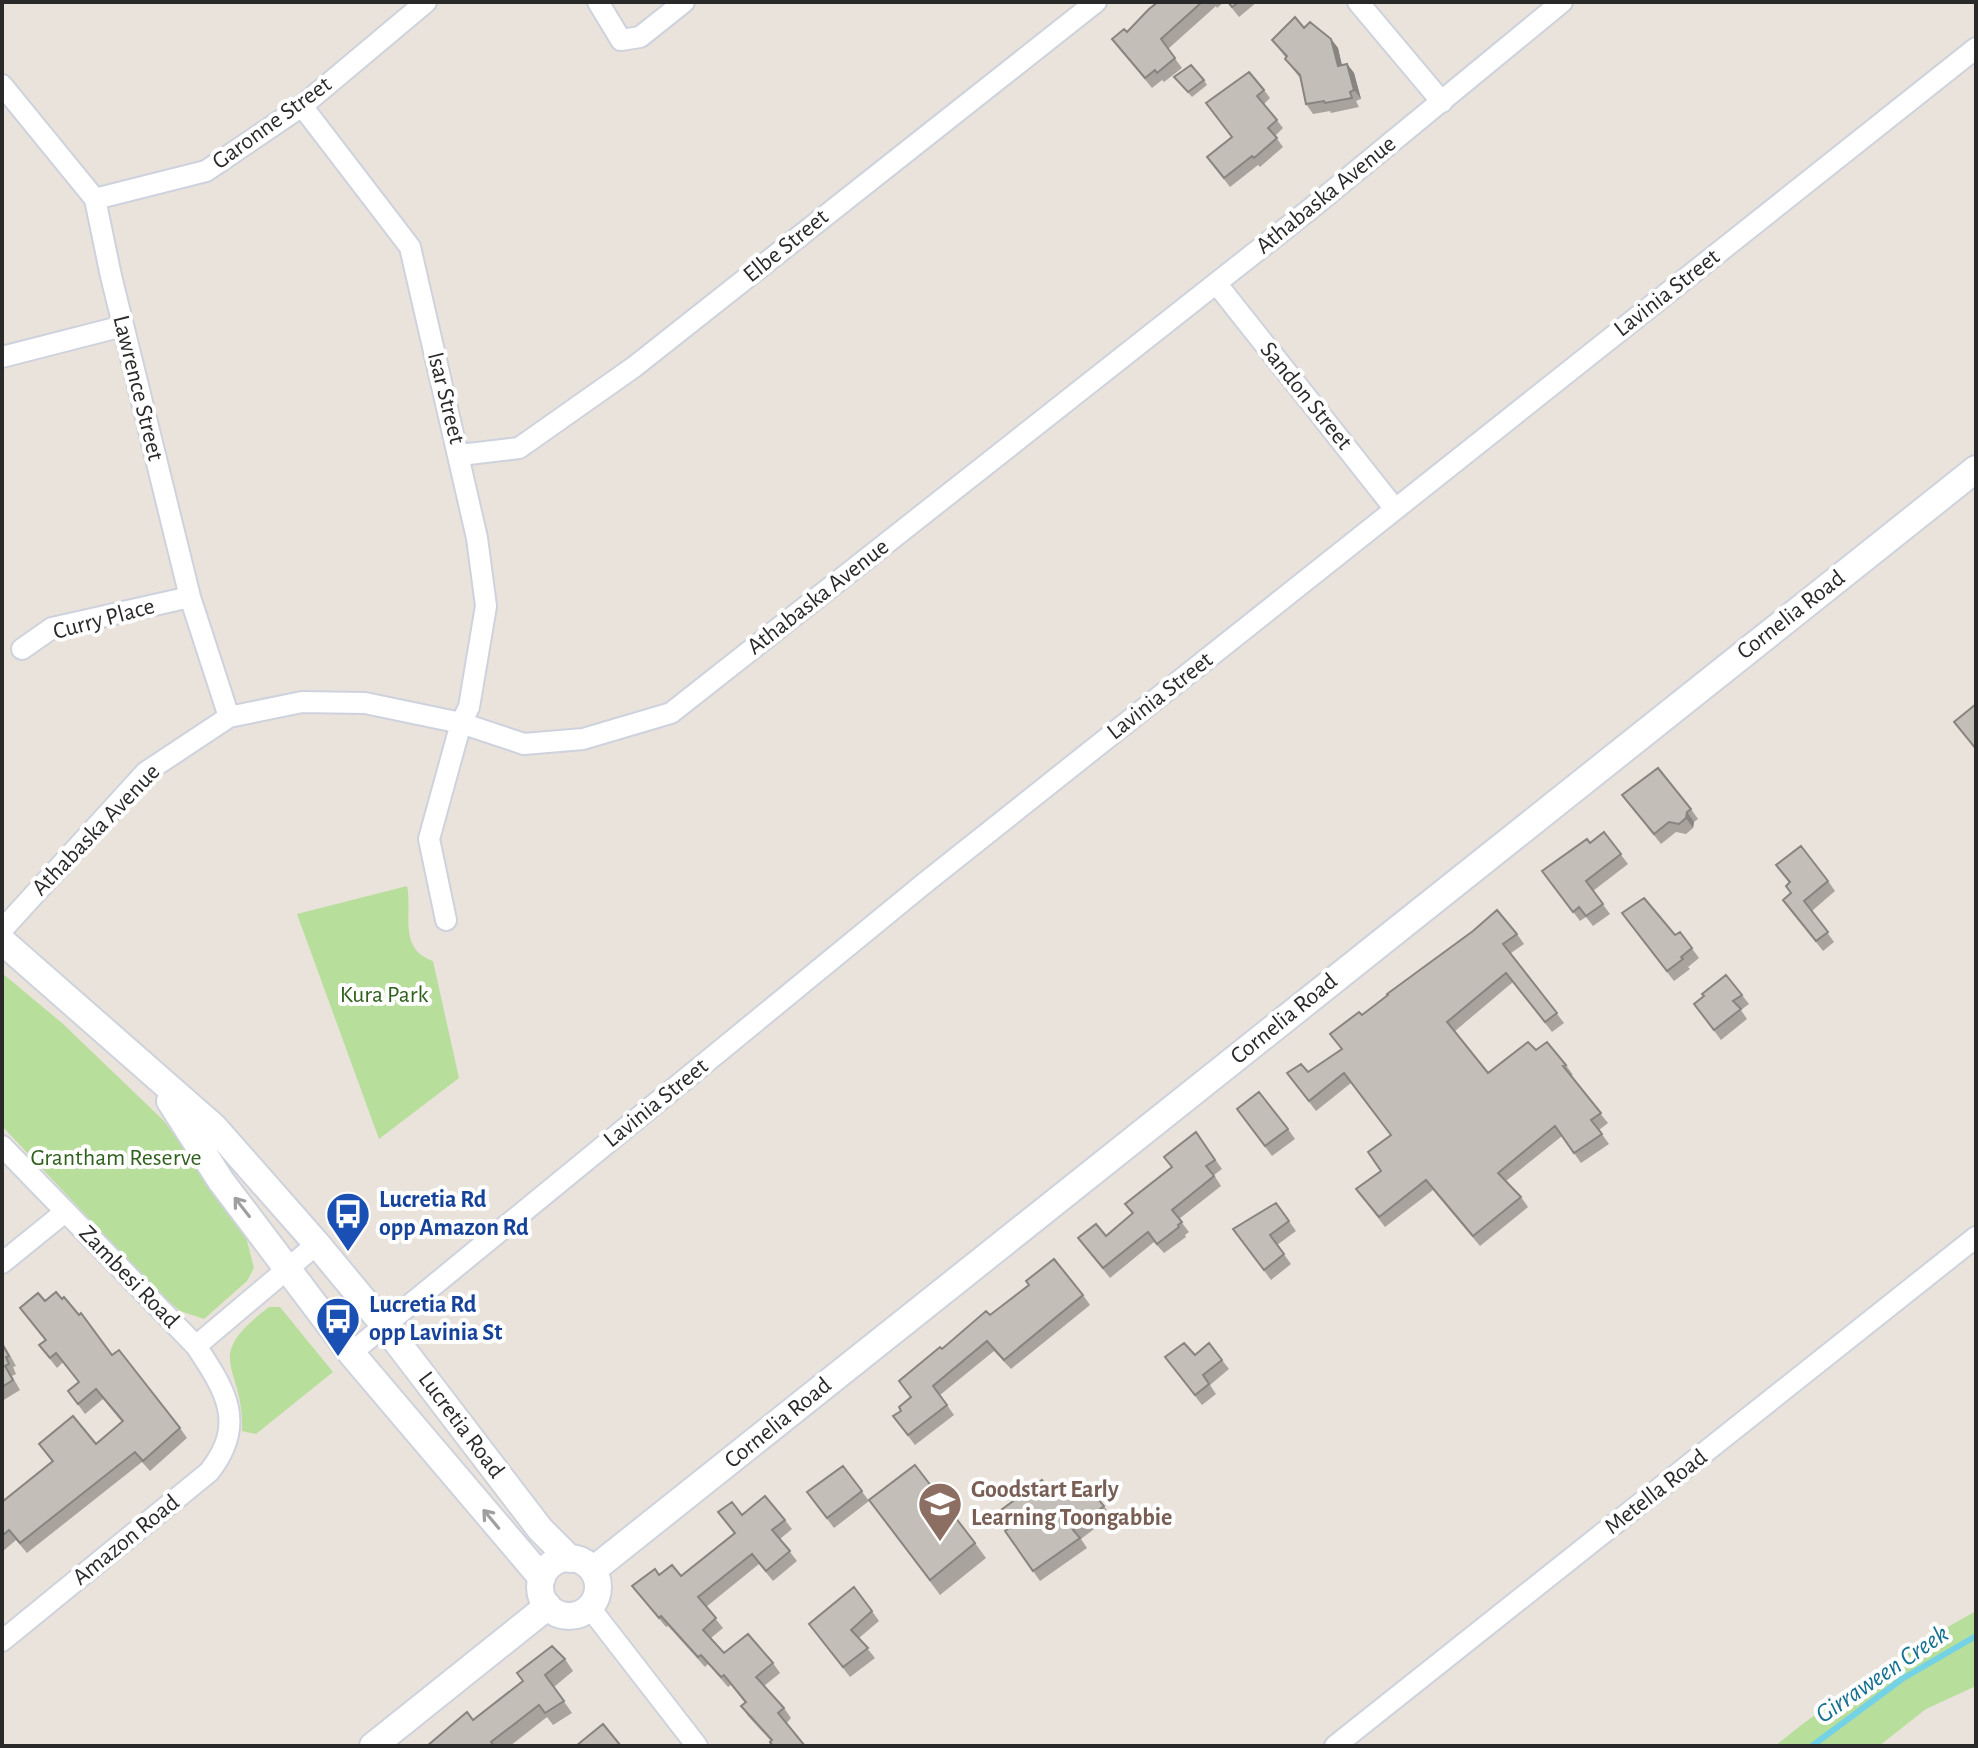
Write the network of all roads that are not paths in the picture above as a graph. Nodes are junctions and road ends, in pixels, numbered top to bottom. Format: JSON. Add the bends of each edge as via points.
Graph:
{"nodes":[{"id":1,"x":426,"y":2,"type":"edge"},
{"id":2,"x":598,"y":2,"type":"edge"},
{"id":3,"x":684,"y":2,"type":"edge"},
{"id":4,"x":1096,"y":2,"type":"edge"},
{"id":5,"x":1358,"y":2,"type":"edge"},
{"id":6,"x":1562,"y":2,"type":"edge"},
{"id":7,"x":1976,"y":48,"type":"edge"},
{"id":8,"x":2,"y":85,"type":"edge"},
{"id":9,"x":1442,"y":102,"type":"junction"},
{"id":10,"x":302,"y":106,"type":"junction"},
{"id":11,"x":95,"y":199,"type":"junction"},
{"id":12,"x":1216,"y":283,"type":"junction"},
{"id":13,"x":123,"y":326,"type":"junction"},
{"id":14,"x":2,"y":357,"type":"edge"},
{"id":15,"x":460,"y":455,"type":"junction"},
{"id":16,"x":1976,"y":469,"type":"edge"},
{"id":17,"x":1395,"y":509,"type":"junction"},
{"id":18,"x":190,"y":597,"type":"junction"},
{"id":19,"x":22,"y":649,"type":"dead end"},
{"id":20,"x":229,"y":717,"type":"junction"},
{"id":21,"x":461,"y":723,"type":"junction"},
{"id":22,"x":446,"y":920,"type":"dead end"},
{"id":23,"x":2,"y":930,"type":"edge"},
{"id":24,"x":2,"y":941,"type":"edge"},
{"id":25,"x":157,"y":1080,"type":"junction"},
{"id":26,"x":2,"y":1146,"type":"edge"},
{"id":27,"x":65,"y":1212,"type":"junction"},
{"id":28,"x":1976,"y":1237,"type":"edge"},
{"id":29,"x":317,"y":1244,"type":"junction"},
{"id":30,"x":2,"y":1263,"type":"edge"},
{"id":31,"x":290,"y":1269,"type":"junction"},
{"id":32,"x":384,"y":1325,"type":"junction"},
{"id":33,"x":196,"y":1346,"type":"junction"},
{"id":34,"x":351,"y":1353,"type":"junction"},
{"id":35,"x":231,"y":1424,"type":"joint"},
{"id":36,"x":582,"y":1564,"type":"junction"},
{"id":37,"x":542,"y":1578,"type":"junction"},
{"id":38,"x":548,"y":1606,"type":"junction"},
{"id":39,"x":590,"y":1608,"type":"junction"},
{"id":40,"x":2,"y":1641,"type":"edge"},
{"id":41,"x":373,"y":1746,"type":"edge"},
{"id":42,"x":697,"y":1746,"type":"edge"},
{"id":43,"x":1335,"y":1746,"type":"edge"}],
"edges":[{"from":1,"to":10,"type":"street","name":"Garonne Street"},
{"from":2,"to":3,"type":"street","via":[[621,40],[640,37]]},
{"from":4,"to":15,"type":"street","name":"Elbe Street","via":[[634,367],[519,448]]},
{"from":5,"to":9,"type":"street"},
{"from":6,"to":9,"type":"street","name":"Athabaska Avenue"},
{"from":7,"to":17,"type":"street","name":"Lavinia Street"},
{"from":8,"to":11,"type":"street","name":"Lawrence Street"},
{"from":9,"to":12,"type":"street","name":"Athabaska Avenue"},
{"from":10,"to":11,"type":"street","name":"Garonne Street","via":[[206,171]]},
{"from":10,"to":15,"type":"street","name":"Isar Street","via":[[410,247]]},
{"from":11,"to":13,"type":"street","name":"Lawrence Street"},
{"from":12,"to":17,"type":"street","name":"Sandon Street"},
{"from":12,"to":21,"type":"street","name":"Athabaska Avenue","via":[[671,713],[583,739],[524,744]]},
{"from":13,"to":14,"type":"street"},
{"from":13,"to":18,"type":"street","name":"Lawrence Street"},
{"from":15,"to":21,"type":"street","name":"Isar Street","via":[[486,606],[469,707]]},
{"from":16,"to":36,"type":"street","name":"Cornelia Road"},
{"from":17,"to":32,"type":"street","name":"Lavinia Street","via":[[926,882]]},
{"from":18,"to":19,"type":"street","name":"Curry Place","via":[[52,628]]},
{"from":18,"to":20,"type":"street","name":"Lawrence Street"},
{"from":20,"to":21,"type":"street","name":"Athabaska Avenue","via":[[302,702],[365,703]]},
{"from":20,"to":23,"type":"street","name":"Athabaska Avenue","via":[[146,772]]},
{"from":21,"to":22,"type":"street","name":"Isar Street","via":[[429,839]]},
{"from":24,"to":25,"type":"street","name":"Lucretia Road"},
{"from":25,"to":29,"type":"street","name":"Lucretia Road","via":[[214,1127]]},
{"from":31,"to":25,"type":"street","name":"Lucretia Road","one_way":true,"via":[[221,1181]]},
{"from":26,"to":27,"type":"street","name":"Zambesi Road"},
{"from":27,"to":30,"type":"street"},
{"from":27,"to":33,"type":"street","name":"Zambesi Road"},
{"from":28,"to":43,"type":"street","name":"Metella Road"},
{"from":29,"to":31,"type":"street"},
{"from":29,"to":32,"type":"street","name":"Lucretia Road"},
{"from":31,"to":33,"type":"street"},
{"from":31,"to":34,"type":"street","name":"Lucretia Road"},
{"from":32,"to":34,"type":"street","name":"Lavinia Street"},
{"from":32,"to":36,"type":"street","name":"Lucretia Road","via":[[540,1529]]},
{"from":33,"to":35,"type":"street","name":"Zambesi Road","via":[[219,1383]]},
{"from":37,"to":34,"type":"street","name":"Lucretia Road","one_way":true},
{"from":35,"to":40,"type":"street","name":"Amazon Road","via":[[229,1438],[209,1472]]},
{"from":36,"to":37,"type":"street","via":[[554,1563]]},
{"from":36,"to":39,"type":"street","via":[[598,1590]]},
{"from":37,"to":38,"type":"street","via":[[540,1588]]},
{"from":38,"to":39,"type":"street","via":[[571,1616]]},
{"from":38,"to":41,"type":"street"},
{"from":39,"to":42,"type":"street"}]}
